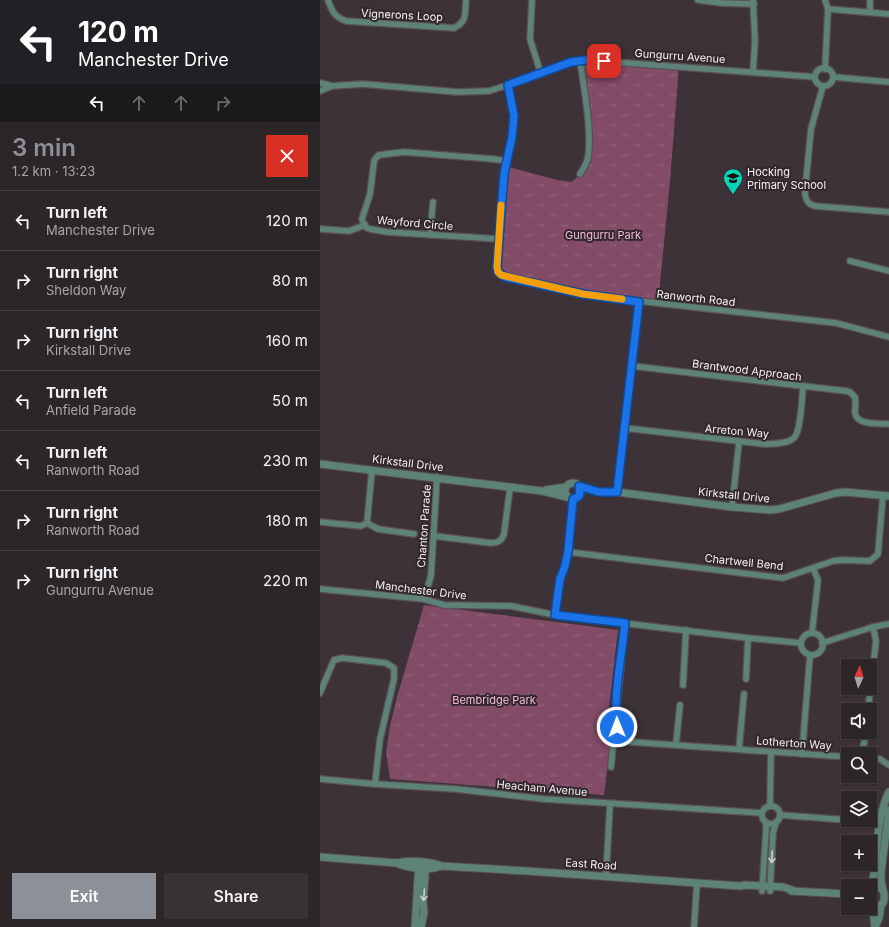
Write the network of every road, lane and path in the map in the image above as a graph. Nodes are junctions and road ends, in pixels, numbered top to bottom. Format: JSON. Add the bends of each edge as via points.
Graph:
{"nodes":[{"id":1,"x":328,"y":0,"type":"edge"},
{"id":2,"x":466,"y":0,"type":"edge"},
{"id":3,"x":532,"y":0,"type":"edge"},
{"id":4,"x":698,"y":0,"type":"edge"},
{"id":5,"x":825,"y":0,"type":"edge"},
{"id":6,"x":870,"y":0,"type":"edge"},
{"id":7,"x":754,"y":2,"type":"edge"},
{"id":8,"x":828,"y":9,"type":"junction"},
{"id":9,"x":870,"y":12,"type":"junction"},
{"id":10,"x":889,"y":14,"type":"edge"},
{"id":11,"x":580,"y":60,"type":"junction"},
{"id":12,"x":825,"y":68,"type":"junction"},
{"id":13,"x":752,"y":72,"type":"junction"},
{"id":14,"x":541,"y":74,"type":"junction"},
{"id":15,"x":815,"y":77,"type":"junction"},
{"id":16,"x":833,"y":77,"type":"junction"},
{"id":17,"x":889,"y":82,"type":"edge"},
{"id":18,"x":320,"y":84,"type":"edge"},
{"id":19,"x":508,"y":85,"type":"junction"},
{"id":20,"x":332,"y":86,"type":"junction"},
{"id":21,"x":824,"y":86,"type":"junction"},
{"id":22,"x":320,"y":92,"type":"edge"},
{"id":23,"x":507,"y":161,"type":"junction"},
{"id":24,"x":580,"y":174,"type":"dead end"},
{"id":25,"x":433,"y":202,"type":"dead end"},
{"id":26,"x":889,"y":212,"type":"edge"},
{"id":27,"x":364,"y":225,"type":"junction"},
{"id":28,"x":321,"y":229,"type":"dead end"},
{"id":29,"x":430,"y":235,"type":"junction"},
{"id":30,"x":499,"y":239,"type":"junction"},
{"id":31,"x":850,"y":260,"type":"dead end"},
{"id":32,"x":889,"y":271,"type":"edge"},
{"id":33,"x":639,"y":302,"type":"junction"},
{"id":34,"x":889,"y":337,"type":"edge"},
{"id":35,"x":632,"y":366,"type":"junction"},
{"id":36,"x":803,"y":387,"type":"junction"},
{"id":37,"x":889,"y":424,"type":"edge"},
{"id":38,"x":625,"y":428,"type":"junction"},
{"id":39,"x":739,"y":442,"type":"junction"},
{"id":40,"x":320,"y":464,"type":"edge"},
{"id":41,"x":372,"y":470,"type":"junction"},
{"id":42,"x":438,"y":477,"type":"junction"},
{"id":43,"x":579,"y":486,"type":"junction"},
{"id":44,"x":566,"y":487,"type":"junction"},
{"id":45,"x":510,"y":488,"type":"junction"},
{"id":46,"x":542,"y":491,"type":"junction"},
{"id":47,"x":599,"y":492,"type":"junction"},
{"id":48,"x":617,"y":492,"type":"junction"},
{"id":49,"x":886,"y":496,"type":"edge"},
{"id":50,"x":573,"y":498,"type":"junction"},
{"id":51,"x":732,"y":507,"type":"junction"},
{"id":52,"x":320,"y":522,"type":"edge"},
{"id":53,"x":367,"y":523,"type":"junction"},
{"id":54,"x":414,"y":534,"type":"dead end"},
{"id":55,"x":434,"y":536,"type":"junction"},
{"id":56,"x":568,"y":552,"type":"junction"},
{"id":57,"x":813,"y":568,"type":"junction"},
{"id":58,"x":320,"y":589,"type":"edge"},
{"id":59,"x":424,"y":599,"type":"junction"},
{"id":60,"x":555,"y":615,"type":"junction"},
{"id":61,"x":625,"y":623,"type":"junction"},
{"id":62,"x":889,"y":624,"type":"edge"},
{"id":63,"x":873,"y":627,"type":"junction"},
{"id":64,"x":686,"y":630,"type":"junction"},
{"id":65,"x":812,"y":633,"type":"junction"},
{"id":66,"x":748,"y":638,"type":"junction"},
{"id":67,"x":801,"y":643,"type":"junction"},
{"id":68,"x":822,"y":643,"type":"junction"},
{"id":69,"x":810,"y":655,"type":"junction"},
{"id":70,"x":746,"y":679,"type":"dead end"},
{"id":71,"x":683,"y":685,"type":"dead end"},
{"id":72,"x":320,"y":693,"type":"edge"},
{"id":73,"x":744,"y":694,"type":"dead end"},
{"id":74,"x":869,"y":703,"type":"edge"},
{"id":75,"x":680,"y":705,"type":"dead end"},
{"id":76,"x":618,"y":737,"type":"junction"},
{"id":77,"x":676,"y":744,"type":"junction"},
{"id":78,"x":740,"y":749,"type":"junction"},
{"id":79,"x":771,"y":752,"type":"junction"},
{"id":80,"x":802,"y":754,"type":"junction"},
{"id":81,"x":841,"y":756,"type":"edge"},
{"id":82,"x":877,"y":759,"type":"edge"},
{"id":83,"x":889,"y":765,"type":"edge"},
{"id":84,"x":611,"y":767,"type":"dead end"},
{"id":85,"x":320,"y":779,"type":"edge"},
{"id":86,"x":376,"y":784,"type":"junction"},
{"id":87,"x":889,"y":792,"type":"edge"},
{"id":88,"x":610,"y":804,"type":"junction"},
{"id":89,"x":770,"y":806,"type":"junction"},
{"id":90,"x":889,"y":810,"type":"edge"},
{"id":91,"x":762,"y":813,"type":"junction"},
{"id":92,"x":780,"y":815,"type":"junction"},
{"id":93,"x":841,"y":819,"type":"edge"},
{"id":94,"x":766,"y":822,"type":"junction"},
{"id":95,"x":776,"y":822,"type":"junction"},
{"id":96,"x":881,"y":841,"type":"junction"},
{"id":97,"x":320,"y":857,"type":"edge"},
{"id":98,"x":422,"y":865,"type":"junction"},
{"id":99,"x":606,"y":876,"type":"junction"},
{"id":100,"x":873,"y":879,"type":"edge"},
{"id":101,"x":697,"y":883,"type":"junction"},
{"id":102,"x":766,"y":889,"type":"junction"},
{"id":103,"x":885,"y":891,"type":"edge"},
{"id":104,"x":841,"y":893,"type":"edge"},
{"id":105,"x":885,"y":903,"type":"edge"},
{"id":106,"x":873,"y":915,"type":"edge"},
{"id":107,"x":415,"y":927,"type":"edge"},
{"id":108,"x":421,"y":927,"type":"edge"},
{"id":109,"x":694,"y":927,"type":"edge"},
{"id":110,"x":875,"y":927,"type":"edge"}],
"edges":[{"from":1,"to":2,"type":"street","name":"Vignerons Loop","via":[[332,12],[346,21],[454,28],[461,25]]},
{"from":3,"to":14,"type":"street","via":[[530,39]]},
{"from":4,"to":7,"type":"street","via":[[721,3]]},
{"from":5,"to":8,"type":"street"},
{"from":6,"to":9,"type":"street"},
{"from":7,"to":13,"type":"street","via":[[755,40]]},
{"from":8,"to":9,"type":"street"},
{"from":8,"to":12,"type":"street"},
{"from":9,"to":10,"type":"street"},
{"from":11,"to":13,"type":"street","name":"Gungurru Avenue"},
{"from":11,"to":14,"type":"street","name":"Gungurru Avenue"},
{"from":11,"to":24,"type":"street","via":[[589,128],[588,158]]},
{"from":12,"to":15,"type":"street","via":[[818,71]]},
{"from":12,"to":16,"type":"street","via":[[831,71]]},
{"from":13,"to":15,"type":"street","name":"Gungurru Avenue"},
{"from":14,"to":19,"type":"street","name":"Gungurru Avenue"},
{"from":15,"to":21,"type":"street","via":[[818,84]]},
{"from":16,"to":17,"type":"street"},
{"from":16,"to":21,"type":"street","via":[[831,83]]},
{"from":18,"to":20,"type":"street","name":"Gungurru Avenue"},
{"from":19,"to":20,"type":"street","name":"Gungurru Avenue","via":[[489,91],[457,92],[363,84]]},
{"from":19,"to":23,"type":"street","name":"Ranworth Road","via":[[514,116]]},
{"from":20,"to":22,"type":"street","name":"Gungurru Avenue"},
{"from":21,"to":26,"type":"street","via":[[811,129],[805,197],[815,206]]},
{"from":23,"to":27,"type":"street","name":"Wayford Circle","via":[[404,152],[379,155],[374,162],[370,194],[362,219]]},
{"from":23,"to":30,"type":"street","name":"Ranworth Road","via":[[503,178]]},
{"from":25,"to":29,"type":"street"},
{"from":27,"to":28,"type":"street","via":[[349,231]]},
{"from":27,"to":29,"type":"street","name":"Wayford Circle","via":[[370,229],[387,232]]},
{"from":29,"to":30,"type":"street","name":"Wayford Circle"},
{"from":30,"to":33,"type":"street","name":"Ranworth Road","via":[[497,267],[501,275],[583,294]]},
{"from":31,"to":32,"type":"street"},
{"from":33,"to":34,"type":"street","name":"Ranworth Road","via":[[836,323]]},
{"from":33,"to":35,"type":"street"},
{"from":35,"to":36,"type":"street","name":"Brantwood Approach"},
{"from":35,"to":38,"type":"street"},
{"from":36,"to":37,"type":"street","name":"Brantwood Approach","via":[[846,391],[853,394],[856,400],[855,414],[859,419],[864,422]]},
{"from":36,"to":39,"type":"street","name":"Arreton Way","via":[[795,437],[773,444]]},
{"from":38,"to":39,"type":"street","name":"Arreton Way"},
{"from":38,"to":48,"type":"street"},
{"from":39,"to":51,"type":"street"},
{"from":40,"to":41,"type":"street","name":"Kirkstall Drive"},
{"from":41,"to":42,"type":"street","name":"Kirkstall Drive"},
{"from":41,"to":53,"type":"street"},
{"from":42,"to":45,"type":"street","name":"Kirkstall Drive"},
{"from":42,"to":55,"type":"street","name":"Chanton Parade"},
{"from":43,"to":44,"type":"street","via":[[572,483]]},
{"from":43,"to":47,"type":"street","name":"Kirkstall Drive"},
{"from":43,"to":50,"type":"street","via":[[580,491]]},
{"from":44,"to":46,"type":"street","name":"Kirkstall Drive"},
{"from":44,"to":50,"type":"street","via":[[565,492]]},
{"from":45,"to":46,"type":"street","name":"Kirkstall Drive"},
{"from":45,"to":55,"type":"street","via":[[504,534],[499,542]]},
{"from":46,"to":50,"type":"street","name":"Kirkstall Drive"},
{"from":47,"to":48,"type":"street","name":"Kirkstall Drive"},
{"from":47,"to":50,"type":"street","name":"Kirkstall Drive"},
{"from":48,"to":51,"type":"street","name":"Kirkstall Drive"},
{"from":49,"to":51,"type":"street","name":"Kirkstall Drive","via":[[845,492],[771,510]]},
{"from":49,"to":57,"type":"street","name":"Chartwell Bend","via":[[878,554],[870,562],[833,561]]},
{"from":50,"to":56,"type":"street"},
{"from":52,"to":53,"type":"street","via":[[361,526]]},
{"from":53,"to":54,"type":"street","via":[[378,529]]},
{"from":55,"to":59,"type":"street","name":"Chanton Parade","via":[[431,576]]},
{"from":56,"to":57,"type":"street","name":"Chartwell Bend","via":[[783,578]]},
{"from":56,"to":60,"type":"street","via":[[560,579]]},
{"from":57,"to":65,"type":"street","via":[[818,580]]},
{"from":58,"to":59,"type":"street","name":"Manchester Drive"},
{"from":59,"to":60,"type":"street","name":"Manchester Drive","via":[[444,605],[511,606]]},
{"from":60,"to":61,"type":"street","name":"Manchester Drive"},
{"from":61,"to":64,"type":"street","name":"Manchester Drive"},
{"from":61,"to":76,"type":"street","via":[[616,710]]},
{"from":62,"to":63,"type":"street"},
{"from":63,"to":68,"type":"street"},
{"from":63,"to":74,"type":"street","via":[[876,641]]},
{"from":64,"to":66,"type":"street","name":"Manchester Drive"},
{"from":64,"to":71,"type":"street"},
{"from":65,"to":67,"type":"street","via":[[805,636]]},
{"from":65,"to":68,"type":"street","via":[[819,636]]},
{"from":66,"to":67,"type":"street","name":"Manchester Drive"},
{"from":66,"to":70,"type":"street"},
{"from":67,"to":69,"type":"street","via":[[803,650]]},
{"from":68,"to":69,"type":"street","via":[[818,653]]},
{"from":69,"to":80,"type":"street"},
{"from":72,"to":86,"type":"street","via":[[334,660],[342,658],[386,663],[394,668],[394,679],[380,739]]},
{"from":73,"to":78,"type":"street","name":"Lotherton Way"},
{"from":75,"to":77,"type":"street"},
{"from":76,"to":77,"type":"street","name":"Lotherton Way","via":[[631,742]]},
{"from":76,"to":84,"type":"street","via":[[613,747]]},
{"from":77,"to":78,"type":"street","name":"Lotherton Way"},
{"from":78,"to":79,"type":"street","name":"Lotherton Way"},
{"from":79,"to":80,"type":"street","name":"Lotherton Way"},
{"from":79,"to":89,"type":"street"},
{"from":80,"to":81,"type":"street","name":"Lotherton Way"},
{"from":82,"to":83,"type":"street"},
{"from":85,"to":86,"type":"street","name":"Heacham Avenue"},
{"from":86,"to":88,"type":"street","name":"Heacham Avenue"},
{"from":87,"to":96,"type":"street","via":[[881,819]]},
{"from":88,"to":91,"type":"street","name":"Heacham Avenue"},
{"from":88,"to":99,"type":"street"},
{"from":89,"to":91,"type":"street"},
{"from":89,"to":92,"type":"street","via":[[776,807]]},
{"from":90,"to":96,"type":"street"},
{"from":91,"to":94,"type":"street"},
{"from":92,"to":93,"type":"street"},
{"from":92,"to":95,"type":"street"},
{"from":94,"to":95,"type":"street"},
{"from":94,"to":102,"type":"street"},
{"from":95,"to":102,"type":"street","one_way":true},
{"from":96,"to":100,"type":"street"},
{"from":96,"to":103,"type":"street","via":[[881,881]]},
{"from":97,"to":98,"type":"street","name":"East Road","via":[[397,863],[404,866]]},
{"from":98,"to":99,"type":"street","name":"East Road","via":[[435,863],[441,866]]},
{"from":98,"to":107,"type":"street"},
{"from":98,"to":108,"type":"street","one_way":true,"via":[[424,912]]},
{"from":99,"to":101,"type":"street","name":"East Road"},
{"from":101,"to":102,"type":"street","name":"East Road","via":[[745,885]]},
{"from":101,"to":109,"type":"street"},
{"from":102,"to":104,"type":"street","name":"East Road","via":[[783,887]]},
{"from":103,"to":105,"type":"street"},
{"from":105,"to":110,"type":"street"},
{"from":106,"to":110,"type":"street"}]}
